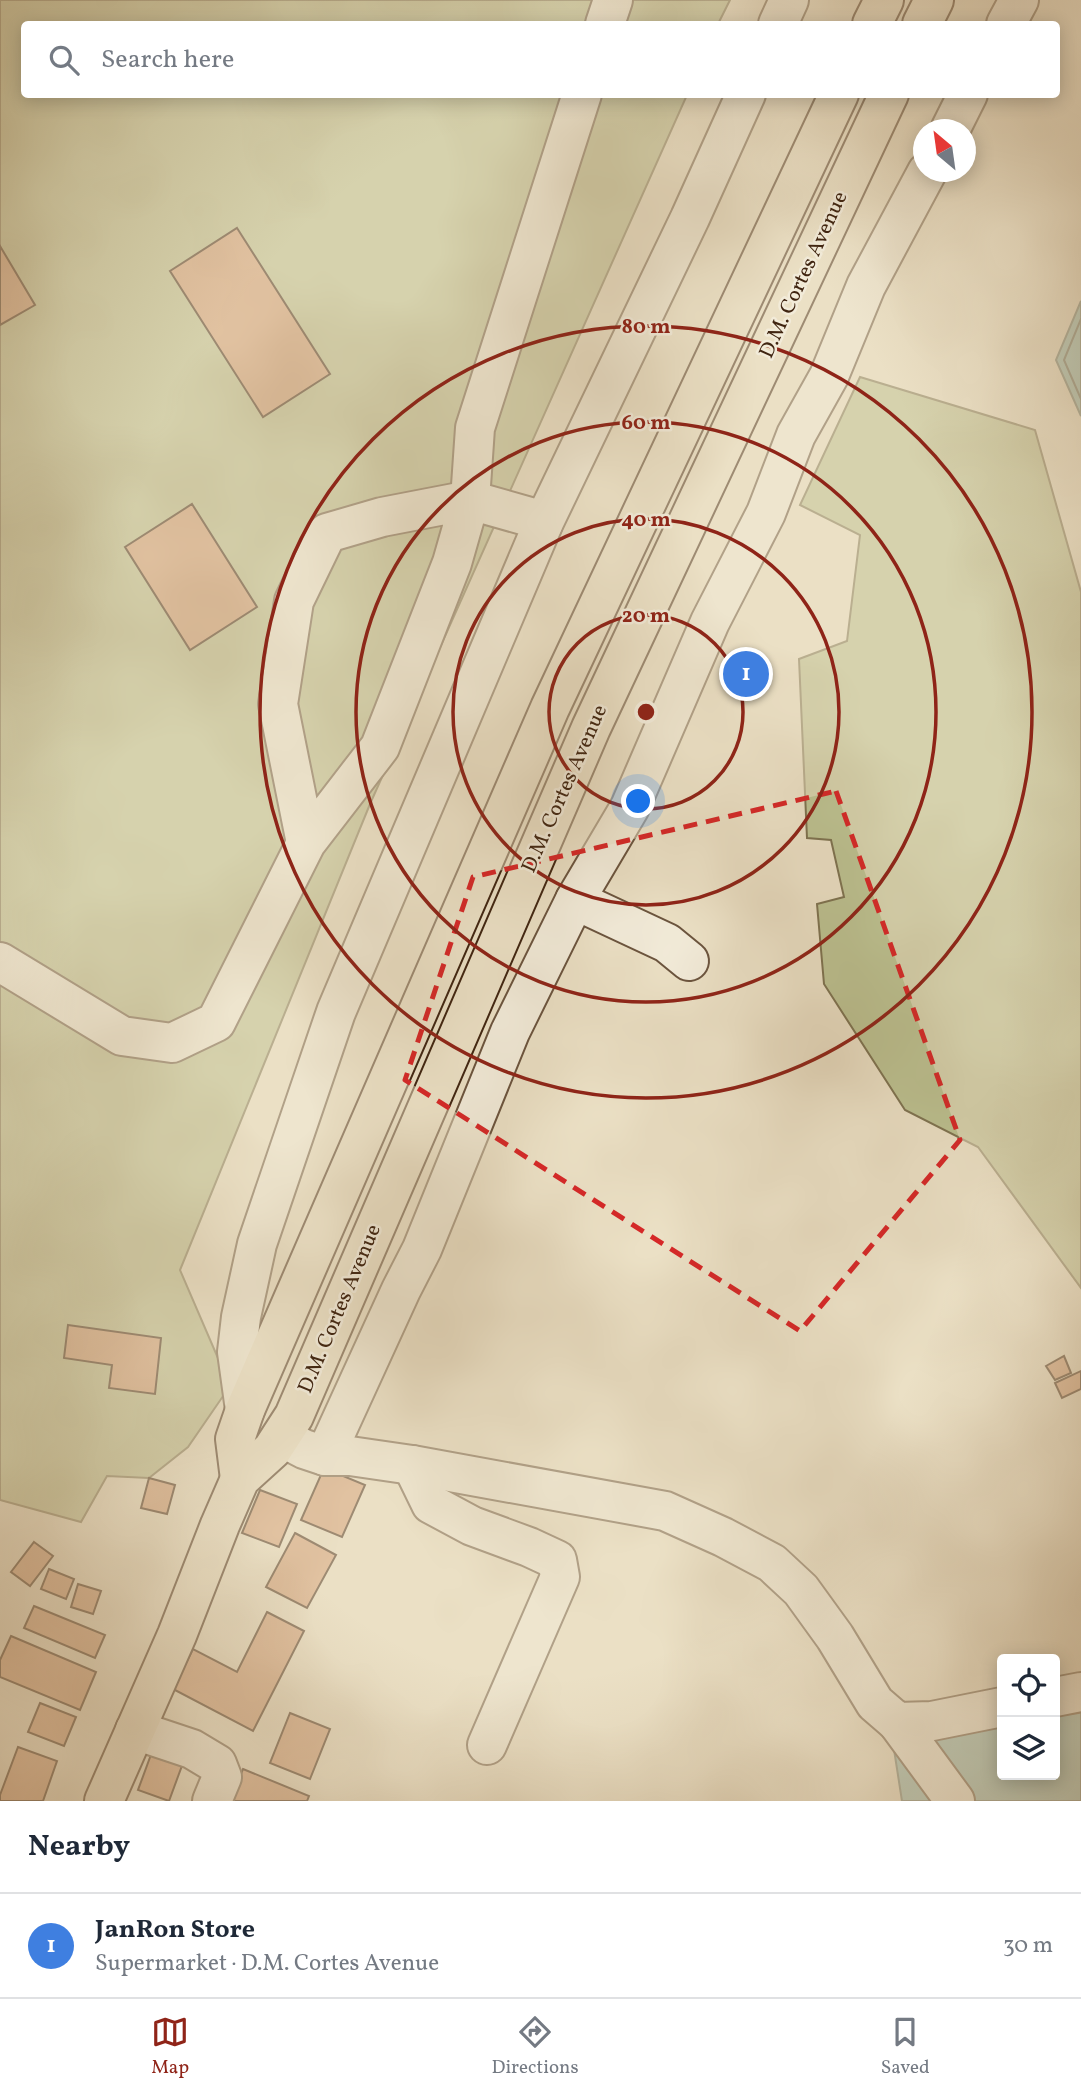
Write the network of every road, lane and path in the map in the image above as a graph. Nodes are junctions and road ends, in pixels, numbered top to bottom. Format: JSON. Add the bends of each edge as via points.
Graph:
{"nodes":[{"id":1,"x":613,"y":0,"type":"edge"},
{"id":2,"x":789,"y":0,"type":"edge"},
{"id":3,"x":884,"y":0,"type":"edge"},
{"id":4,"x":934,"y":0,"type":"edge"},
{"id":5,"x":1019,"y":0,"type":"edge"},
{"id":6,"x":606,"y":21,"type":"edge"},
{"id":7,"x":779,"y":21,"type":"edge"},
{"id":8,"x":874,"y":21,"type":"edge"},
{"id":9,"x":924,"y":21,"type":"edge"},
{"id":10,"x":1008,"y":21,"type":"edge"},
{"id":11,"x":581,"y":98,"type":"edge"},
{"id":12,"x":744,"y":98,"type":"edge"},
{"id":13,"x":837,"y":98,"type":"edge"},
{"id":14,"x":888,"y":98,"type":"edge"},
{"id":15,"x":966,"y":98,"type":"edge"},
{"id":16,"x":956,"y":119,"type":"edge"},
{"id":17,"x":922,"y":182,"type":"edge"},
{"id":18,"x":470,"y":500,"type":"junction"},
{"id":19,"x":543,"y":524,"type":"junction"},
{"id":20,"x":306,"y":843,"type":"junction"},
{"id":21,"x":576,"y":900,"type":"junction"},
{"id":22,"x":689,"y":961,"type":"dead end"},
{"id":23,"x":0,"y":962,"type":"edge"},
{"id":24,"x":245,"y":1410,"type":"junction"},
{"id":25,"x":281,"y":1437,"type":"junction"},
{"id":26,"x":325,"y":1455,"type":"junction"},
{"id":27,"x":412,"y":1465,"type":"junction"},
{"id":28,"x":240,"y":1479,"type":"junction"},
{"id":29,"x":1081,"y":1692,"type":"edge"},
{"id":30,"x":1060,"y":1696,"type":"edge"},
{"id":31,"x":997,"y":1708,"type":"edge"},
{"id":32,"x":897,"y":1723,"type":"junction"},
{"id":33,"x":135,"y":1730,"type":"junction"},
{"id":34,"x":487,"y":1745,"type":"dead end"},
{"id":35,"x":104,"y":1801,"type":"edge"},
{"id":36,"x":212,"y":1801,"type":"edge"},
{"id":37,"x":955,"y":1801,"type":"edge"}],
"edges":[{"from":1,"to":6,"type":"street"},
{"from":2,"to":7,"type":"street"},
{"from":3,"to":8,"type":"highway"},
{"from":4,"to":9,"type":"highway"},
{"from":5,"to":10,"type":"street"},
{"from":11,"to":18,"type":"street","via":[[475,428]]},
{"from":12,"to":19,"type":"street"},
{"from":13,"to":24,"type":"highway","via":[[551,708]]},
{"from":14,"to":25,"type":"highway","name":"D.M. Cortes Avenue","via":[[591,729]]},
{"from":15,"to":16,"type":"street"},
{"from":17,"to":21,"type":"street","via":[[866,286],[829,376],[796,435],[766,513],[710,622],[630,807]]},
{"from":18,"to":19,"type":"street"},
{"from":18,"to":20,"type":"street","via":[[452,563],[380,747]]},
{"from":18,"to":20,"type":"street","via":[[327,533],[294,601],[278,704]]},
{"from":19,"to":24,"type":"street","via":[[336,1012],[257,1244],[237,1352]]},
{"from":20,"to":23,"type":"street","via":[[215,1022],[172,1043],[122,1035]]},
{"from":21,"to":22,"type":"street","via":[[667,943]]},
{"from":21,"to":26,"type":"street","via":[[510,1032],[422,1249]]},
{"from":24,"to":28,"type":"highway","via":[[235,1439]]},
{"from":25,"to":26,"type":"street"},
{"from":25,"to":28,"type":"highway","name":"D.M. Cortes Avenue"},
{"from":26,"to":27,"type":"street"},
{"from":27,"to":32,"type":"street","via":[[665,1511],[772,1563],[802,1590],[875,1703]]},
{"from":27,"to":34,"type":"street","via":[[431,1504],[472,1526],[556,1559],[561,1577]]},
{"from":28,"to":33,"type":"highway","name":"D.M. Cortes Avenue"},
{"from":29,"to":30,"type":"street"},
{"from":31,"to":32,"type":"street"},
{"from":32,"to":37,"type":"street"},
{"from":33,"to":35,"type":"highway","name":"D.M. Cortes Avenue"},
{"from":33,"to":36,"type":"street","via":[[192,1749],[217,1764],[222,1777]]}]}
